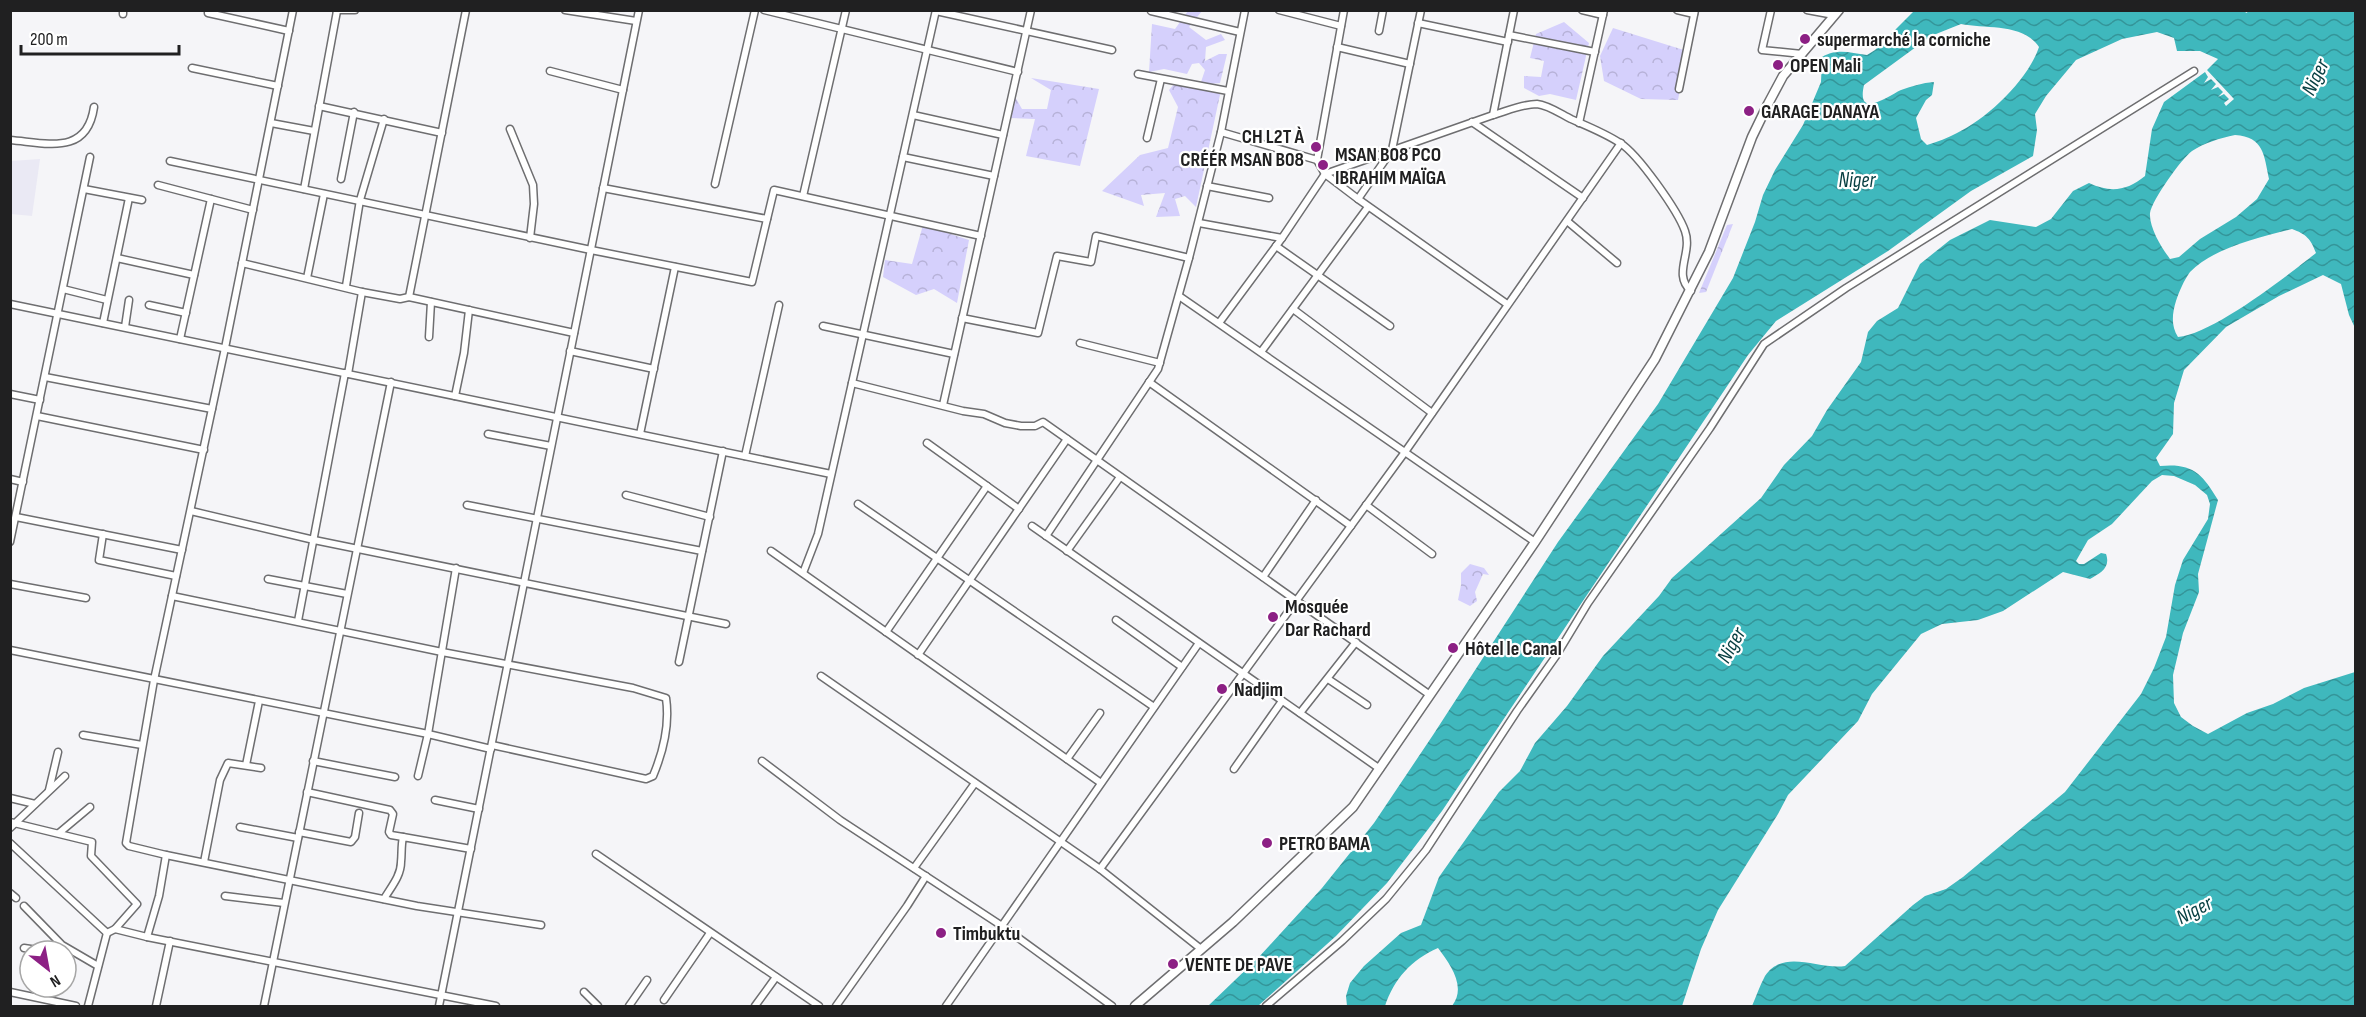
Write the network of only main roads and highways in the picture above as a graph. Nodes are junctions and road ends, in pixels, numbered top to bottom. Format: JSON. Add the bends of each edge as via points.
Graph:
{"nodes":[{"id":1,"x":1837,"y":13,"type":"edge"},
{"id":2,"x":1135,"y":1006,"type":"edge"}],
"edges":[{"from":1,"to":2,"type":"main road","via":[[1783,76],[1768,104],[1709,252],[1655,359],[1380,769],[1346,814]]}]}
